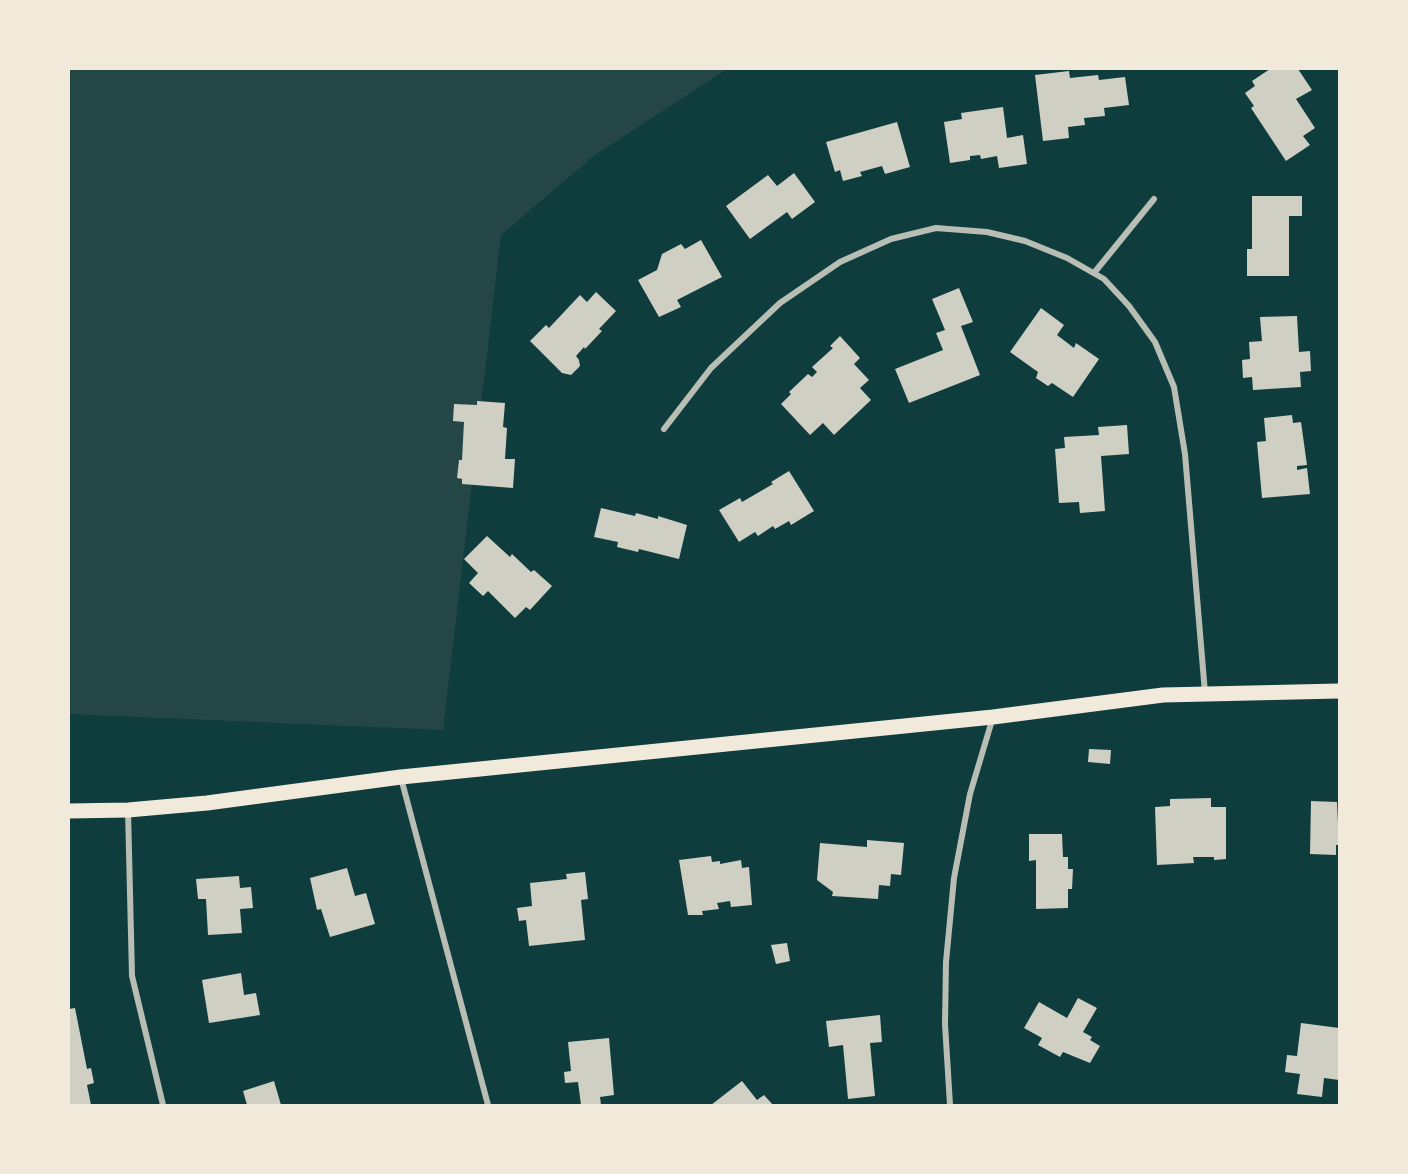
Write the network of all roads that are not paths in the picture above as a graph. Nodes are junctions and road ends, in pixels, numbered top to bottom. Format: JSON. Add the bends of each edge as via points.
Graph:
{"nodes":[{"id":1,"x":1154,"y":199,"type":"dead end"},
{"id":2,"x":1094,"y":273,"type":"junction"},
{"id":3,"x":664,"y":429,"type":"dead end"},
{"id":4,"x":1339,"y":691,"type":"edge"},
{"id":5,"x":1205,"y":694,"type":"junction"},
{"id":6,"x":993,"y":717,"type":"junction"},
{"id":7,"x":401,"y":777,"type":"junction"},
{"id":8,"x":128,"y":810,"type":"junction"},
{"id":9,"x":69,"y":811,"type":"edge"},
{"id":10,"x":163,"y":1105,"type":"edge"},
{"id":11,"x":488,"y":1105,"type":"edge"},
{"id":12,"x":950,"y":1105,"type":"edge"}],
"edges":[{"from":1,"to":2,"type":"street"},
{"from":2,"to":3,"type":"street","via":[[1025,241],[987,231],[936,228],[891,239],[840,262],[780,303],[711,368]]},
{"from":2,"to":5,"type":"street","via":[[1129,306],[1155,342],[1174,387],[1185,454]]},
{"from":4,"to":5,"type":"main road"},
{"from":5,"to":6,"type":"main road","via":[[1163,695]]},
{"from":6,"to":7,"type":"main road"},
{"from":6,"to":12,"type":"street","via":[[970,794],[954,878],[945,1014]]},
{"from":7,"to":8,"type":"main road"},
{"from":7,"to":11,"type":"street"},
{"from":8,"to":9,"type":"main road"},
{"from":8,"to":10,"type":"street","via":[[132,976]]}]}
